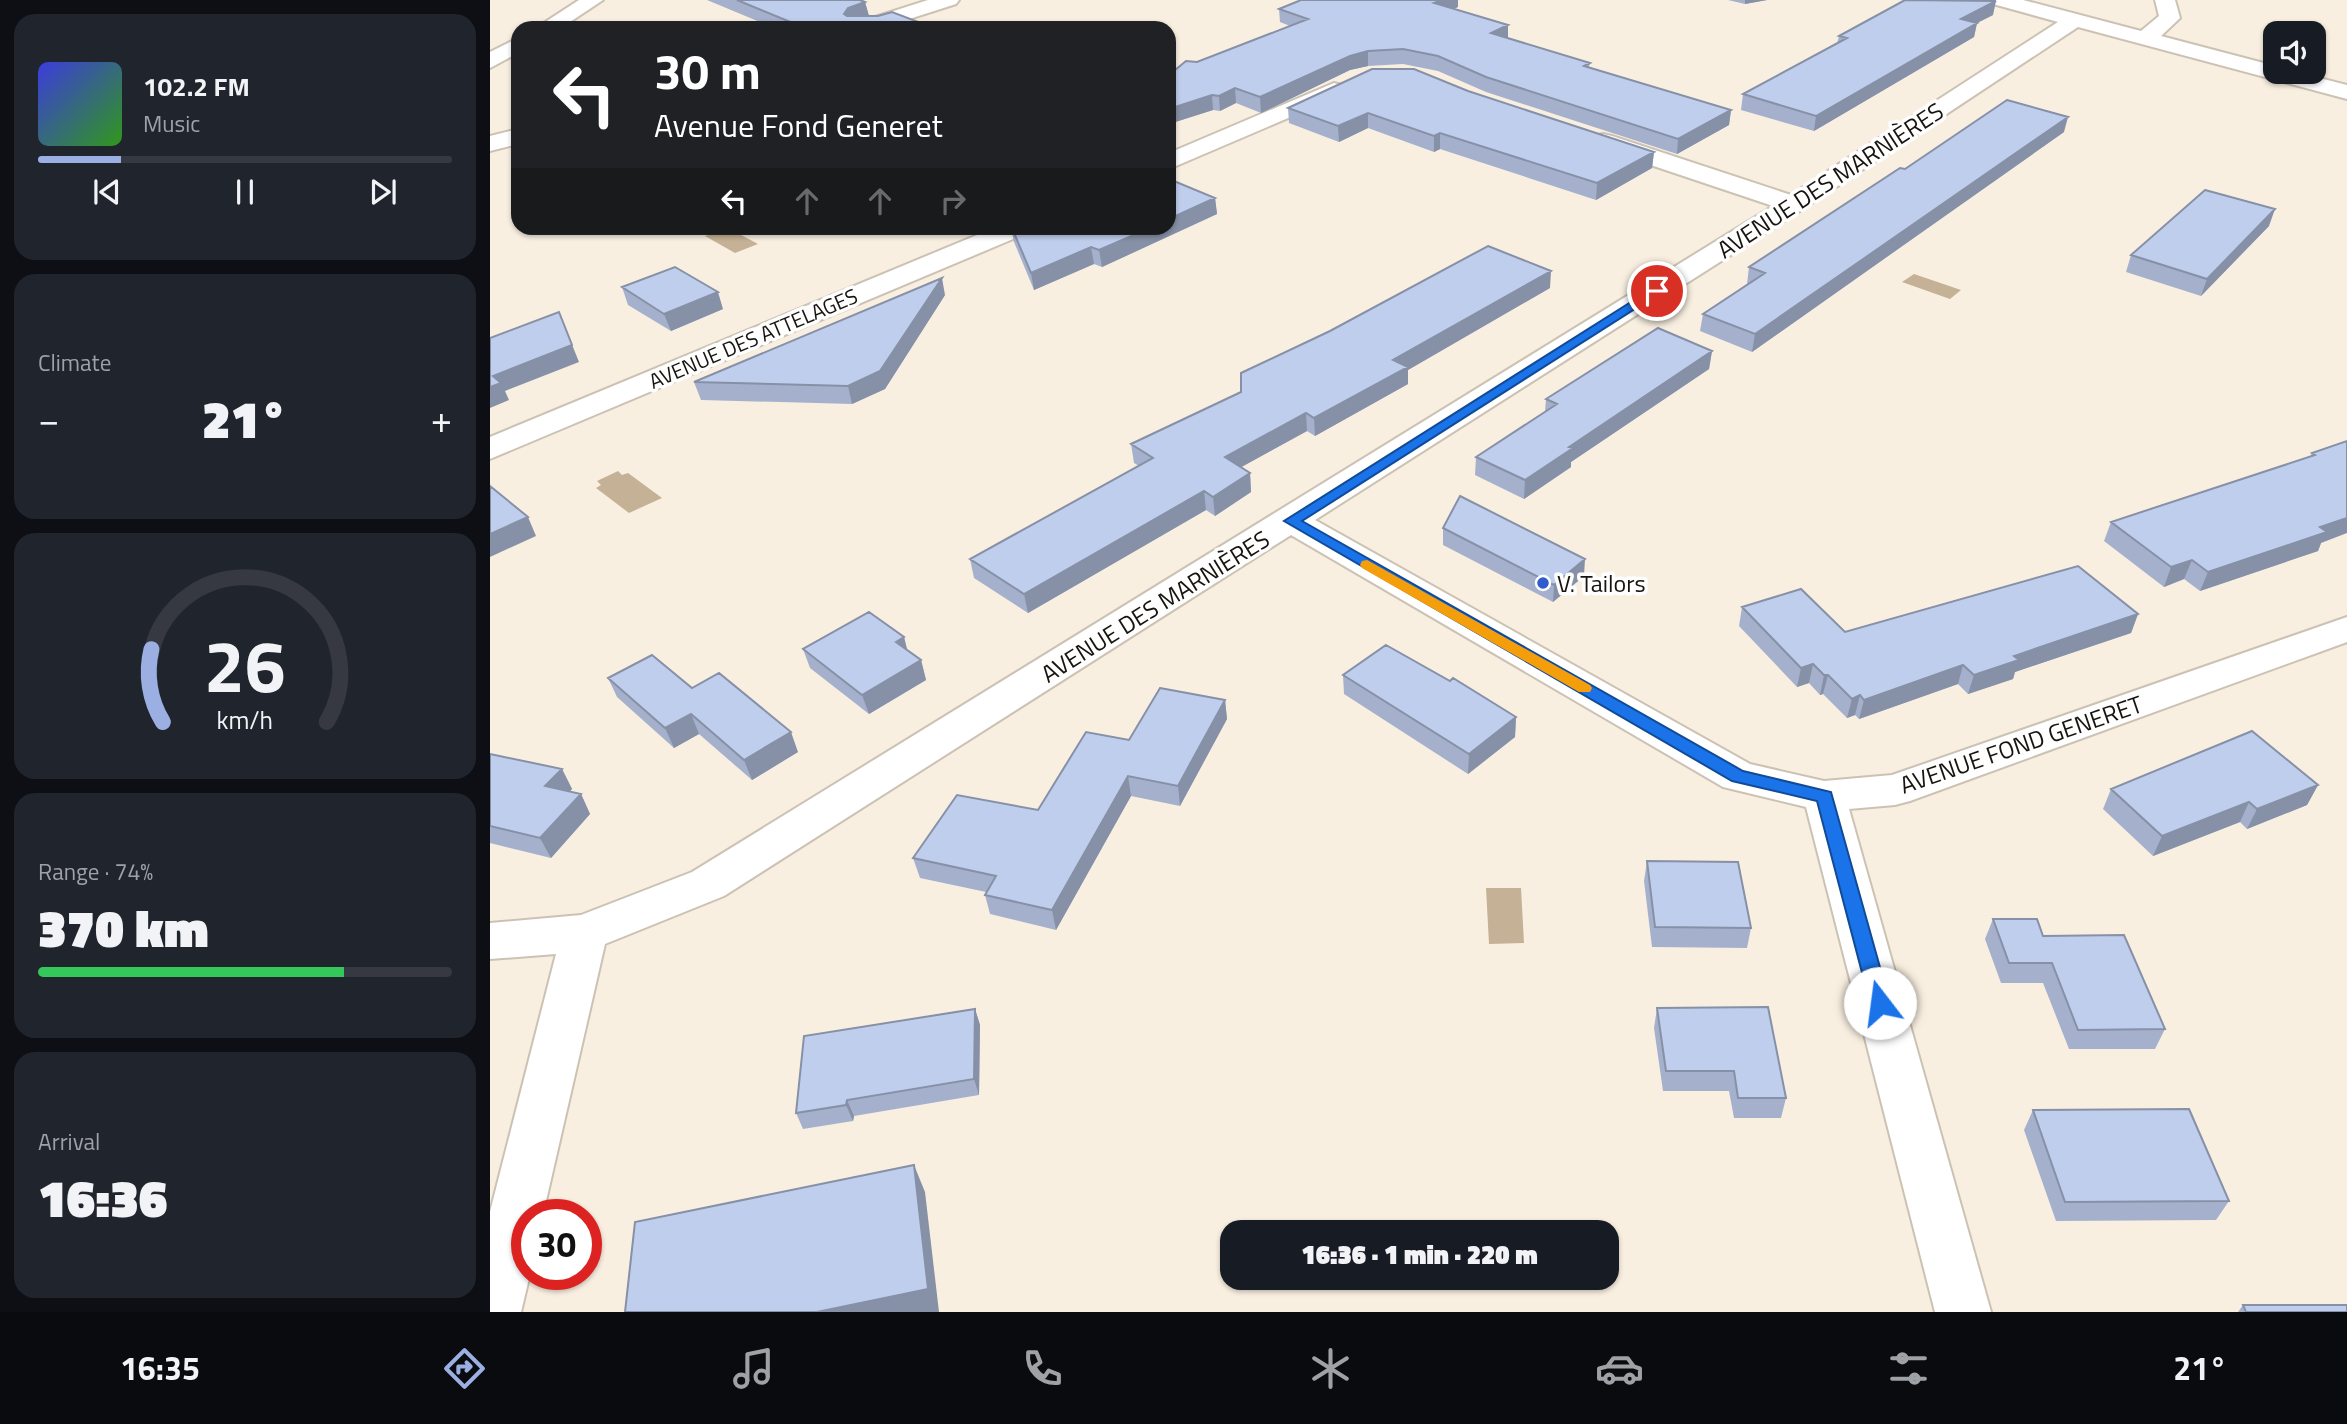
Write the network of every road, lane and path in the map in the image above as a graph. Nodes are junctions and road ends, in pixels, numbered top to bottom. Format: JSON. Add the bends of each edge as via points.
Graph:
{"nodes":[{"id":1,"x":593,"y":0,"type":"edge"},
{"id":2,"x":949,"y":0,"type":"edge"},
{"id":3,"x":2000,"y":0,"type":"edge"},
{"id":4,"x":2165,"y":0,"type":"edge"},
{"id":5,"x":2075,"y":20,"type":"junction"},
{"id":6,"x":557,"y":21,"type":"edge"},
{"id":7,"x":882,"y":21,"type":"edge"},
{"id":8,"x":2147,"y":37,"type":"junction"},
{"id":9,"x":511,"y":48,"type":"edge"},
{"id":10,"x":490,"y":61,"type":"edge"},
{"id":11,"x":1350,"y":82,"type":"edge"},
{"id":12,"x":2347,"y":92,"type":"edge"},
{"id":13,"x":1583,"y":134,"type":"edge"},
{"id":14,"x":511,"y":137,"type":"edge"},
{"id":15,"x":490,"y":144,"type":"edge"},
{"id":16,"x":1176,"y":159,"type":"edge"},
{"id":17,"x":1794,"y":204,"type":"junction"},
{"id":18,"x":999,"y":235,"type":"edge"},
{"id":19,"x":490,"y":449,"type":"edge"},
{"id":20,"x":1292,"y":521,"type":"junction"},
{"id":21,"x":2347,"y":629,"type":"edge"},
{"id":22,"x":1825,"y":796,"type":"junction"},
{"id":23,"x":584,"y":933,"type":"junction"},
{"id":24,"x":490,"y":941,"type":"edge"},
{"id":25,"x":493,"y":1312,"type":"edge"},
{"id":26,"x":1963,"y":1312,"type":"edge"}],
"edges":[{"from":1,"to":6,"type":"street"},
{"from":2,"to":7,"type":"street"},
{"from":3,"to":5,"type":"street"},
{"from":4,"to":8,"type":"street","via":[[2170,18]]},
{"from":5,"to":8,"type":"street"},
{"from":5,"to":17,"type":"street","name":"AVENUE DES MARNIÈRES"},
{"from":8,"to":12,"type":"street","via":[[2194,54]]},
{"from":9,"to":10,"type":"street"},
{"from":11,"to":16,"type":"street"},
{"from":13,"to":17,"type":"street"},
{"from":14,"to":15,"type":"street"},
{"from":17,"to":20,"type":"street","name":"AVENUE DES MARNIÈRES"},
{"from":18,"to":19,"type":"street","name":"AVENUE DES ATTELAGES"},
{"from":20,"to":22,"type":"street","name":"AVENUE FOND GENERET","via":[[1738,776]]},
{"from":20,"to":23,"type":"street","name":"AVENUE DES MARNIÈRES","via":[[708,884]]},
{"from":21,"to":22,"type":"street","name":"AVENUE FOND GENERET","via":[[1895,790]]},
{"from":22,"to":26,"type":"street"},
{"from":23,"to":24,"type":"street","name":"AVENUE DES MARNIÈRES"},
{"from":23,"to":25,"type":"street"}]}
